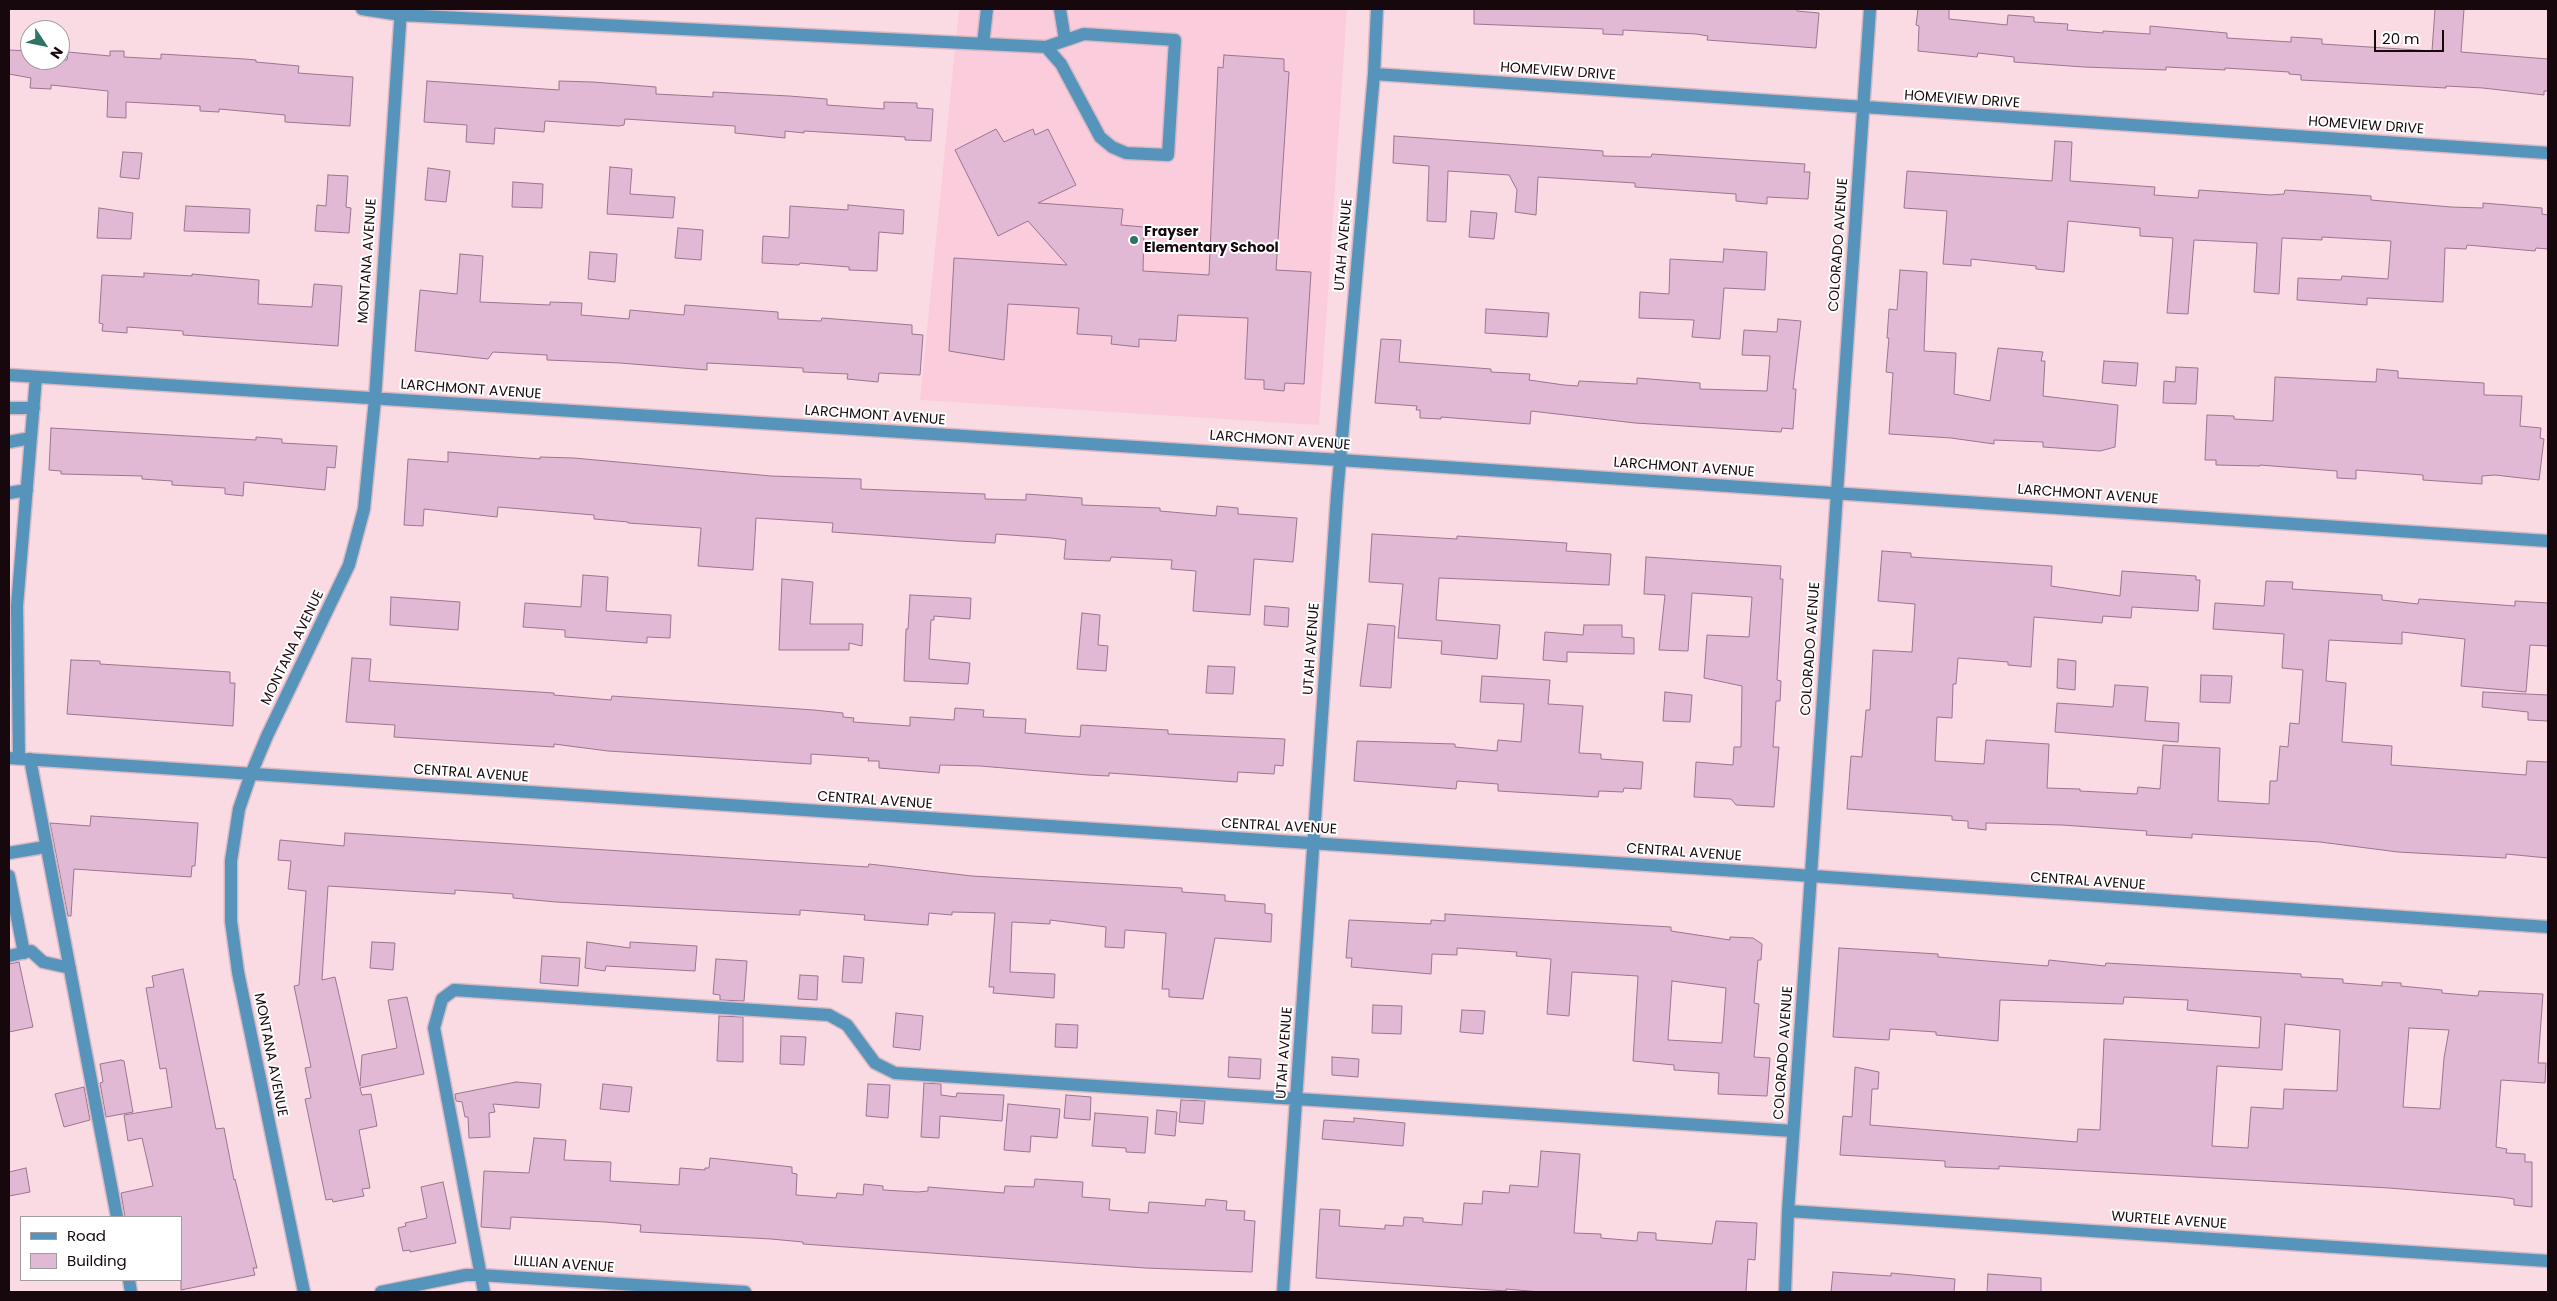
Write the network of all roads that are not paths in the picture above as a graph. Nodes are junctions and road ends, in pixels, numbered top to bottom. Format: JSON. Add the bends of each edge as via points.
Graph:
{"nodes":[{"id":1,"x":362,"y":9,"type":"edge"},
{"id":2,"x":988,"y":9,"type":"edge"},
{"id":3,"x":1060,"y":9,"type":"edge"},
{"id":4,"x":1377,"y":9,"type":"edge"},
{"id":5,"x":1870,"y":9,"type":"edge"},
{"id":6,"x":401,"y":12,"type":"edge"},
{"id":7,"x":1065,"y":40,"type":"junction"},
{"id":8,"x":983,"y":44,"type":"junction"},
{"id":9,"x":1046,"y":47,"type":"junction"},
{"id":10,"x":1374,"y":74,"type":"junction"},
{"id":11,"x":1863,"y":109,"type":"junction"},
{"id":12,"x":2548,"y":153,"type":"edge"},
{"id":13,"x":9,"y":375,"type":"edge"},
{"id":14,"x":36,"y":377,"type":"junction"},
{"id":15,"x":375,"y":399,"type":"junction"},
{"id":16,"x":9,"y":408,"type":"edge"},
{"id":17,"x":34,"y":408,"type":"junction"},
{"id":18,"x":31,"y":438,"type":"junction"},
{"id":19,"x":9,"y":442,"type":"edge"},
{"id":20,"x":1340,"y":460,"type":"junction"},
{"id":21,"x":27,"y":490,"type":"junction"},
{"id":22,"x":9,"y":493,"type":"edge"},
{"id":23,"x":1836,"y":494,"type":"junction"},
{"id":24,"x":2548,"y":541,"type":"edge"},
{"id":25,"x":19,"y":758,"type":"edge"},
{"id":26,"x":251,"y":774,"type":"junction"},
{"id":27,"x":1314,"y":843,"type":"junction"},
{"id":28,"x":45,"y":847,"type":"junction"},
{"id":29,"x":9,"y":853,"type":"edge"},
{"id":30,"x":9,"y":876,"type":"edge"},
{"id":31,"x":1811,"y":877,"type":"junction"},
{"id":32,"x":2548,"y":928,"type":"edge"},
{"id":33,"x":24,"y":953,"type":"junction"},
{"id":34,"x":9,"y":956,"type":"edge"},
{"id":35,"x":70,"y":968,"type":"junction"},
{"id":36,"x":1297,"y":1098,"type":"junction"},
{"id":37,"x":1793,"y":1131,"type":"junction"},
{"id":38,"x":1788,"y":1210,"type":"junction"},
{"id":39,"x":117,"y":1216,"type":"edge"},
{"id":40,"x":2548,"y":1261,"type":"edge"},
{"id":41,"x":480,"y":1275,"type":"junction"},
{"id":42,"x":304,"y":1292,"type":"edge"},
{"id":43,"x":381,"y":1292,"type":"edge"},
{"id":44,"x":484,"y":1292,"type":"edge"},
{"id":45,"x":745,"y":1292,"type":"edge"},
{"id":46,"x":1283,"y":1292,"type":"edge"},
{"id":47,"x":1784,"y":1292,"type":"edge"}],
"edges":[{"from":1,"to":6,"type":"street"},
{"from":2,"to":8,"type":"street"},
{"from":3,"to":7,"type":"street"},
{"from":4,"to":10,"type":"street","name":"UTAH AVENUE"},
{"from":5,"to":11,"type":"street","name":"COLORADO AVENUE"},
{"from":6,"to":8,"type":"street"},
{"from":6,"to":15,"type":"street","name":"MONTANA AVENUE"},
{"from":7,"to":9,"type":"street"},
{"from":7,"to":9,"type":"street","via":[[1084,34],[1175,40],[1168,155],[1126,152],[1100,137],[1061,64]]},
{"from":8,"to":9,"type":"street"},
{"from":10,"to":11,"type":"street","name":"HOMEVIEW DRIVE"},
{"from":10,"to":20,"type":"street","name":"UTAH AVENUE"},
{"from":11,"to":12,"type":"street","name":"HOMEVIEW DRIVE"},
{"from":11,"to":23,"type":"street","name":"COLORADO AVENUE"},
{"from":13,"to":14,"type":"street","name":"LARCHMONT AVENUE"},
{"from":14,"to":15,"type":"street","name":"LARCHMONT AVENUE"},
{"from":14,"to":17,"type":"street"},
{"from":15,"to":20,"type":"street","name":"LARCHMONT AVENUE"},
{"from":15,"to":26,"type":"street","name":"MONTANA AVENUE","via":[[364,509],[349,565]]},
{"from":16,"to":17,"type":"street"},
{"from":17,"to":18,"type":"street"},
{"from":18,"to":19,"type":"street"},
{"from":18,"to":21,"type":"street"},
{"from":20,"to":23,"type":"street","name":"LARCHMONT AVENUE"},
{"from":20,"to":27,"type":"street","name":"UTAH AVENUE"},
{"from":21,"to":22,"type":"street"},
{"from":21,"to":25,"type":"street","via":[[17,606]]},
{"from":23,"to":24,"type":"street","name":"LARCHMONT AVENUE"},
{"from":23,"to":31,"type":"street","name":"COLORADO AVENUE"},
{"from":25,"to":26,"type":"street","name":"CENTRAL AVENUE"},
{"from":25,"to":28,"type":"street"},
{"from":26,"to":27,"type":"street","name":"CENTRAL AVENUE"},
{"from":26,"to":42,"type":"street","name":"MONTANA AVENUE","via":[[240,810],[231,860],[230,921]]},
{"from":27,"to":31,"type":"street","name":"CENTRAL AVENUE"},
{"from":27,"to":36,"type":"street","name":"UTAH AVENUE"},
{"from":28,"to":29,"type":"street"},
{"from":28,"to":35,"type":"street"},
{"from":30,"to":33,"type":"street"},
{"from":31,"to":32,"type":"street","name":"CENTRAL AVENUE"},
{"from":31,"to":37,"type":"street","name":"COLORADO AVENUE"},
{"from":33,"to":34,"type":"street"},
{"from":33,"to":35,"type":"street","via":[[31,951],[43,962]]},
{"from":35,"to":39,"type":"street"},
{"from":36,"to":37,"type":"street"},
{"from":36,"to":41,"type":"street","via":[[895,1073],[875,1063],[848,1025],[829,1015],[454,990],[442,999],[434,1028]]},
{"from":36,"to":46,"type":"street","name":"UTAH AVENUE"},
{"from":37,"to":38,"type":"street","name":"COLORADO AVENUE"},
{"from":38,"to":40,"type":"street","name":"WURTELE AVENUE"},
{"from":38,"to":47,"type":"street","name":"COLORADO AVENUE"},
{"from":41,"to":43,"type":"street","name":"LILLIAN AVENUE"},
{"from":41,"to":44,"type":"street"},
{"from":41,"to":45,"type":"street","name":"LILLIAN AVENUE"}]}
